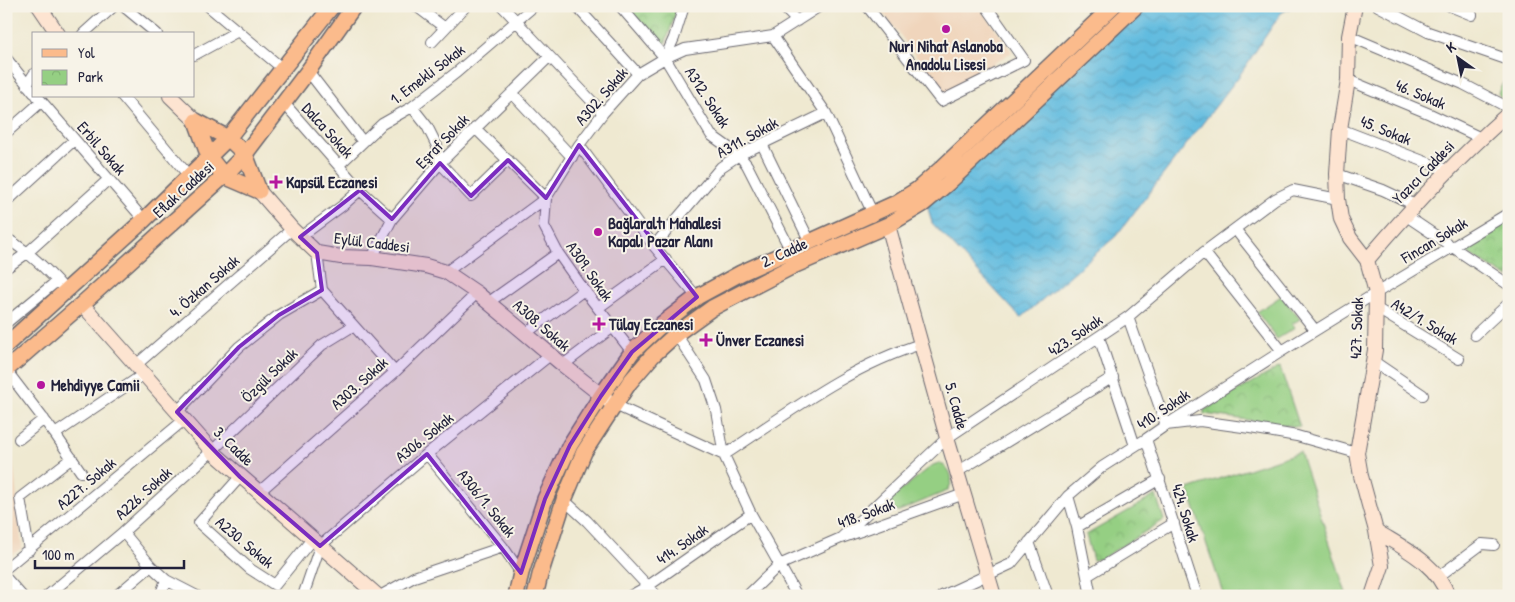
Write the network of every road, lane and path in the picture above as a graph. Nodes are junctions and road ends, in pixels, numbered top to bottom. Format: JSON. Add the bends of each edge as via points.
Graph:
{"nodes":[{"id":1,"x":39,"y":6,"type":"edge"},
{"id":2,"x":114,"y":6,"type":"edge"},
{"id":3,"x":122,"y":6,"type":"edge"},
{"id":4,"x":208,"y":6,"type":"edge"},
{"id":5,"x":332,"y":6,"type":"edge"},
{"id":6,"x":354,"y":6,"type":"edge"},
{"id":7,"x":416,"y":6,"type":"edge"},
{"id":8,"x":466,"y":6,"type":"edge"},
{"id":9,"x":502,"y":6,"type":"edge"},
{"id":10,"x":534,"y":6,"type":"edge"},
{"id":11,"x":576,"y":6,"type":"edge"},
{"id":12,"x":620,"y":6,"type":"edge"},
{"id":13,"x":684,"y":6,"type":"edge"},
{"id":14,"x":782,"y":6,"type":"edge"},
{"id":15,"x":867,"y":6,"type":"edge"},
{"id":16,"x":986,"y":6,"type":"edge"},
{"id":17,"x":1113,"y":6,"type":"edge"},
{"id":18,"x":1136,"y":6,"type":"edge"},
{"id":19,"x":1354,"y":6,"type":"edge"},
{"id":20,"x":1378,"y":6,"type":"edge"},
{"id":21,"x":1450,"y":6,"type":"edge"},
{"id":22,"x":817,"y":7,"type":"edge"},
{"id":23,"x":1472,"y":15,"type":"dead end"},
{"id":24,"x":797,"y":21,"type":"junction"},
{"id":25,"x":516,"y":22,"type":"junction"},
{"id":26,"x":445,"y":28,"type":"junction"},
{"id":27,"x":238,"y":31,"type":"junction"},
{"id":28,"x":57,"y":32,"type":"edge"},
{"id":29,"x":84,"y":32,"type":"edge"},
{"id":30,"x":154,"y":32,"type":"edge"},
{"id":31,"x":773,"y":36,"type":"junction"},
{"id":32,"x":1349,"y":36,"type":"junction"},
{"id":33,"x":432,"y":42,"type":"dead end"},
{"id":34,"x":195,"y":55,"type":"edge"},
{"id":35,"x":549,"y":57,"type":"junction"},
{"id":36,"x":6,"y":58,"type":"edge"},
{"id":37,"x":665,"y":58,"type":"junction"},
{"id":38,"x":1509,"y":60,"type":"edge"},
{"id":39,"x":10,"y":69,"type":"edge"},
{"id":40,"x":283,"y":69,"type":"junction"},
{"id":41,"x":308,"y":71,"type":"junction"},
{"id":42,"x":638,"y":74,"type":"junction"},
{"id":43,"x":1348,"y":80,"type":"junction"},
{"id":44,"x":30,"y":89,"type":"edge"},
{"id":45,"x":512,"y":93,"type":"junction"},
{"id":46,"x":124,"y":98,"type":"edge"},
{"id":47,"x":172,"y":98,"type":"edge"},
{"id":48,"x":39,"y":99,"type":"edge"},
{"id":49,"x":283,"y":102,"type":"junction"},
{"id":50,"x":412,"y":107,"type":"junction"},
{"id":51,"x":1509,"y":108,"type":"edge"},
{"id":52,"x":1509,"y":112,"type":"edge"},
{"id":53,"x":603,"y":113,"type":"junction"},
{"id":54,"x":826,"y":113,"type":"junction"},
{"id":55,"x":196,"y":121,"type":"junction"},
{"id":56,"x":475,"y":128,"type":"junction"},
{"id":57,"x":1340,"y":128,"type":"junction"},
{"id":58,"x":6,"y":133,"type":"edge"},
{"id":59,"x":228,"y":138,"type":"junction"},
{"id":60,"x":1481,"y":138,"type":"junction"},
{"id":61,"x":74,"y":140,"type":"junction"},
{"id":62,"x":363,"y":142,"type":"junction"},
{"id":63,"x":762,"y":144,"type":"junction"},
{"id":64,"x":579,"y":145,"type":"junction"},
{"id":65,"x":245,"y":154,"type":"junction"},
{"id":66,"x":739,"y":154,"type":"junction"},
{"id":67,"x":209,"y":157,"type":"junction"},
{"id":68,"x":572,"y":157,"type":"junction"},
{"id":69,"x":508,"y":160,"type":"junction"},
{"id":70,"x":440,"y":163,"type":"junction"},
{"id":71,"x":339,"y":164,"type":"junction"},
{"id":72,"x":1449,"y":171,"type":"junction"},
{"id":73,"x":1337,"y":174,"type":"junction"},
{"id":74,"x":189,"y":176,"type":"junction"},
{"id":75,"x":224,"y":176,"type":"junction"},
{"id":76,"x":109,"y":179,"type":"junction"},
{"id":77,"x":360,"y":190,"type":"junction"},
{"id":78,"x":259,"y":191,"type":"junction"},
{"id":79,"x":546,"y":198,"type":"junction"},
{"id":80,"x":1338,"y":200,"type":"junction"},
{"id":81,"x":6,"y":202,"type":"edge"},
{"id":82,"x":1415,"y":205,"type":"junction"},
{"id":83,"x":1509,"y":213,"type":"edge"},
{"id":84,"x":873,"y":214,"type":"junction"},
{"id":85,"x":1405,"y":215,"type":"junction"},
{"id":86,"x":392,"y":219,"type":"junction"},
{"id":87,"x":144,"y":220,"type":"junction"},
{"id":88,"x":888,"y":225,"type":"junction"},
{"id":89,"x":1235,"y":229,"type":"junction"},
{"id":90,"x":296,"y":233,"type":"junction"},
{"id":91,"x":6,"y":238,"type":"edge"},
{"id":92,"x":810,"y":242,"type":"junction"},
{"id":93,"x":654,"y":246,"type":"junction"},
{"id":94,"x":1451,"y":247,"type":"junction"},
{"id":95,"x":791,"y":251,"type":"junction"},
{"id":96,"x":1204,"y":252,"type":"junction"},
{"id":97,"x":27,"y":253,"type":"junction"},
{"id":98,"x":317,"y":253,"type":"junction"},
{"id":99,"x":558,"y":253,"type":"junction"},
{"id":100,"x":372,"y":258,"type":"junction"},
{"id":101,"x":666,"y":260,"type":"junction"},
{"id":102,"x":1367,"y":260,"type":"junction"},
{"id":103,"x":6,"y":268,"type":"edge"},
{"id":104,"x":446,"y":272,"type":"junction"},
{"id":105,"x":1509,"y":284,"type":"edge"},
{"id":106,"x":62,"y":286,"type":"junction"},
{"id":107,"x":322,"y":290,"type":"junction"},
{"id":108,"x":584,"y":290,"type":"junction"},
{"id":109,"x":477,"y":292,"type":"junction"},
{"id":110,"x":1376,"y":293,"type":"junction"},
{"id":111,"x":697,"y":297,"type":"junction"},
{"id":112,"x":489,"y":302,"type":"junction"},
{"id":113,"x":82,"y":304,"type":"junction"},
{"id":114,"x":1509,"y":304,"type":"edge"},
{"id":115,"x":598,"y":308,"type":"junction"},
{"id":116,"x":1376,"y":308,"type":"junction"},
{"id":117,"x":1128,"y":317,"type":"junction"},
{"id":118,"x":6,"y":323,"type":"edge"},
{"id":119,"x":352,"y":326,"type":"junction"},
{"id":120,"x":613,"y":327,"type":"junction"},
{"id":121,"x":1315,"y":330,"type":"junction"},
{"id":122,"x":526,"y":333,"type":"junction"},
{"id":123,"x":676,"y":334,"type":"junction"},
{"id":124,"x":1475,"y":335,"type":"dead end"},
{"id":125,"x":1098,"y":337,"type":"junction"},
{"id":126,"x":921,"y":344,"type":"junction"},
{"id":127,"x":6,"y":345,"type":"edge"},
{"id":128,"x":1282,"y":351,"type":"junction"},
{"id":129,"x":632,"y":352,"type":"junction"},
{"id":130,"x":550,"y":355,"type":"junction"},
{"id":131,"x":1459,"y":359,"type":"dead end"},
{"id":132,"x":1373,"y":361,"type":"junction"},
{"id":133,"x":563,"y":365,"type":"junction"},
{"id":134,"x":6,"y":370,"type":"edge"},
{"id":135,"x":140,"y":370,"type":"junction"},
{"id":136,"x":395,"y":372,"type":"junction"},
{"id":137,"x":1113,"y":378,"type":"junction"},
{"id":138,"x":1423,"y":395,"type":"dead end"},
{"id":139,"x":601,"y":396,"type":"junction"},
{"id":140,"x":615,"y":405,"type":"junction"},
{"id":141,"x":180,"y":416,"type":"junction"},
{"id":142,"x":44,"y":419,"type":"junction"},
{"id":143,"x":1166,"y":425,"type":"junction"},
{"id":144,"x":55,"y":434,"type":"junction"},
{"id":145,"x":19,"y":438,"type":"dead end"},
{"id":146,"x":947,"y":438,"type":"junction"},
{"id":147,"x":1146,"y":439,"type":"junction"},
{"id":148,"x":1135,"y":446,"type":"junction"},
{"id":149,"x":212,"y":451,"type":"junction"},
{"id":150,"x":1357,"y":453,"type":"junction"},
{"id":151,"x":427,"y":454,"type":"junction"},
{"id":152,"x":724,"y":455,"type":"junction"},
{"id":153,"x":72,"y":458,"type":"junction"},
{"id":154,"x":81,"y":472,"type":"dead end"},
{"id":155,"x":957,"y":472,"type":"junction"},
{"id":156,"x":240,"y":476,"type":"junction"},
{"id":157,"x":1160,"y":479,"type":"junction"},
{"id":158,"x":258,"y":493,"type":"junction"},
{"id":159,"x":964,"y":494,"type":"junction"},
{"id":160,"x":1068,"y":496,"type":"junction"},
{"id":161,"x":564,"y":500,"type":"junction"},
{"id":162,"x":750,"y":514,"type":"junction"},
{"id":163,"x":1174,"y":524,"type":"junction"},
{"id":164,"x":1077,"y":527,"type":"junction"},
{"id":165,"x":1376,"y":530,"type":"junction"},
{"id":166,"x":123,"y":532,"type":"junction"},
{"id":167,"x":841,"y":538,"type":"junction"},
{"id":168,"x":316,"y":542,"type":"junction"},
{"id":169,"x":1029,"y":542,"type":"junction"},
{"id":170,"x":1494,"y":545,"type":"dead end"},
{"id":171,"x":503,"y":546,"type":"junction"},
{"id":172,"x":29,"y":550,"type":"junction"},
{"id":173,"x":779,"y":565,"type":"junction"},
{"id":174,"x":151,"y":566,"type":"junction"},
{"id":175,"x":6,"y":568,"type":"edge"},
{"id":176,"x":521,"y":573,"type":"junction"},
{"id":177,"x":988,"y":574,"type":"junction"},
{"id":178,"x":1087,"y":576,"type":"junction"},
{"id":179,"x":1438,"y":577,"type":"junction"},
{"id":180,"x":6,"y":578,"type":"edge"},
{"id":181,"x":166,"y":580,"type":"junction"},
{"id":182,"x":648,"y":586,"type":"junction"},
{"id":183,"x":182,"y":592,"type":"edge"},
{"id":184,"x":122,"y":594,"type":"edge"},
{"id":185,"x":22,"y":596,"type":"edge"},
{"id":186,"x":47,"y":596,"type":"edge"},
{"id":187,"x":160,"y":596,"type":"edge"},
{"id":188,"x":197,"y":596,"type":"edge"},
{"id":189,"x":303,"y":596,"type":"edge"},
{"id":190,"x":379,"y":596,"type":"edge"},
{"id":191,"x":516,"y":596,"type":"edge"},
{"id":192,"x":535,"y":596,"type":"edge"},
{"id":193,"x":630,"y":596,"type":"edge"},
{"id":194,"x":657,"y":596,"type":"edge"},
{"id":195,"x":747,"y":596,"type":"edge"},
{"id":196,"x":797,"y":596,"type":"edge"},
{"id":197,"x":942,"y":596,"type":"edge"},
{"id":198,"x":994,"y":596,"type":"edge"},
{"id":199,"x":1048,"y":596,"type":"edge"},
{"id":200,"x":1091,"y":596,"type":"edge"},
{"id":201,"x":1197,"y":596,"type":"edge"},
{"id":202,"x":1372,"y":596,"type":"edge"},
{"id":203,"x":1448,"y":596,"type":"edge"}],
"edges":[{"from":1,"to":28,"type":"main road"},
{"from":2,"to":29,"type":"street"},
{"from":3,"to":30,"type":"street"},
{"from":4,"to":27,"type":"street"},
{"from":5,"to":40,"type":"main road","name":"Eflak Caddesi"},
{"from":6,"to":41,"type":"main road","name":"Eflak Caddesi"},
{"from":7,"to":26,"type":"street"},
{"from":8,"to":26,"type":"street"},
{"from":9,"to":25,"type":"street"},
{"from":10,"to":25,"type":"street","name":"1. Emekli Sokak"},
{"from":11,"to":42,"type":"street"},
{"from":12,"to":37,"type":"street","name":"A312. Sokak"},
{"from":13,"to":37,"type":"street"},
{"from":14,"to":24,"type":"street"},
{"from":15,"to":16,"type":"street","via":[[940,102],[1024,60]]},
{"from":17,"to":84,"type":"main road","name":"2. Cadde","via":[[917,190]]},
{"from":18,"to":88,"type":"main road","name":"2. Cadde","via":[[948,183],[923,204]]},
{"from":19,"to":32,"type":"main road","name":"427. Sokak"},
{"from":20,"to":38,"type":"street","via":[[1428,32]]},
{"from":21,"to":23,"type":"street"},
{"from":22,"to":24,"type":"street","name":"A302. Sokak"},
{"from":24,"to":31,"type":"street","name":"A302. Sokak"},
{"from":25,"to":35,"type":"street"},
{"from":25,"to":50,"type":"street","name":"1. Emekli Sokak"},
{"from":26,"to":33,"type":"street"},
{"from":27,"to":34,"type":"street"},
{"from":27,"to":40,"type":"street"},
{"from":31,"to":37,"type":"street","name":"A302. Sokak","via":[[685,49]]},
{"from":31,"to":54,"type":"street"},
{"from":32,"to":43,"type":"main road","name":"427. Sokak"},
{"from":32,"to":51,"type":"street","via":[[1462,84]]},
{"from":35,"to":45,"type":"street","name":"Eşraf Sokak"},
{"from":35,"to":53,"type":"street"},
{"from":36,"to":39,"type":"street"},
{"from":37,"to":42,"type":"street","name":"A302. Sokak"},
{"from":37,"to":66,"type":"street","name":"A312. Sokak","via":[[711,135]]},
{"from":39,"to":44,"type":"street"},
{"from":40,"to":59,"type":"main road","name":"Eflak Caddesi"},
{"from":41,"to":49,"type":"main road","name":"Eflak Caddesi"},
{"from":41,"to":62,"type":"street"},
{"from":42,"to":53,"type":"street","name":"A302. Sokak"},
{"from":43,"to":57,"type":"main road","name":"427. Sokak"},
{"from":43,"to":60,"type":"street","name":"46. Sokak"},
{"from":45,"to":56,"type":"street","name":"Eşraf Sokak"},
{"from":45,"to":68,"type":"street"},
{"from":46,"to":74,"type":"street"},
{"from":47,"to":55,"type":"main road"},
{"from":48,"to":58,"type":"street"},
{"from":48,"to":61,"type":"street","name":"Erbil Sokak"},
{"from":49,"to":65,"type":"main road","name":"Eflak Caddesi"},
{"from":49,"to":71,"type":"street","name":"Dalca Sokak"},
{"from":50,"to":62,"type":"street","name":"1. Emekli Sokak","via":[[382,124]]},
{"from":50,"to":70,"type":"street","via":[[437,146]]},
{"from":52,"to":60,"type":"main road","name":"Yazıcı Caddesi"},
{"from":53,"to":64,"type":"street","name":"A302. Sokak"},
{"from":54,"to":63,"type":"street","name":"A311. Sokak"},
{"from":54,"to":84,"type":"street"},
{"from":55,"to":59,"type":"main road"},
{"from":55,"to":67,"type":"main road"},
{"from":56,"to":69,"type":"street"},
{"from":56,"to":70,"type":"street","name":"Eşraf Sokak"},
{"from":57,"to":72,"type":"street","name":"45. Sokak"},
{"from":57,"to":73,"type":"main road","name":"427. Sokak"},
{"from":59,"to":65,"type":"main road"},
{"from":59,"to":67,"type":"main road","name":"Eflak Caddesi"},
{"from":60,"to":72,"type":"main road","name":"Yazıcı Caddesi"},
{"from":61,"to":76,"type":"street","name":"Erbil Sokak"},
{"from":61,"to":81,"type":"street"},
{"from":62,"to":71,"type":"street","name":"1. Emekli Sokak"},
{"from":63,"to":66,"type":"street","name":"A311. Sokak"},
{"from":63,"to":92,"type":"street"},
{"from":64,"to":68,"type":"street","name":"A302. Sokak"},
{"from":64,"to":93,"type":"street"},
{"from":65,"to":75,"type":"main road","name":"Eflak Caddesi"},
{"from":65,"to":78,"type":"main road"},
{"from":66,"to":93,"type":"street","name":"A311. Sokak","via":[[721,167]]},
{"from":66,"to":95,"type":"street","name":"A312. Sokak"},
{"from":67,"to":74,"type":"main road","name":"Eflak Caddesi"},
{"from":67,"to":75,"type":"main road"},
{"from":68,"to":79,"type":"street","name":"A302. Sokak"},
{"from":69,"to":70,"type":"street","via":[[471,196]]},
{"from":69,"to":79,"type":"street"},
{"from":70,"to":86,"type":"street","name":"Eşraf Sokak"},
{"from":71,"to":77,"type":"street","name":"Dalca Sokak"},
{"from":72,"to":82,"type":"main road","name":"Yazıcı Caddesi"},
{"from":73,"to":80,"type":"main road","name":"427. Sokak"},
{"from":73,"to":82,"type":"street"},
{"from":74,"to":87,"type":"main road","name":"Eflak Caddesi"},
{"from":75,"to":78,"type":"main road"},
{"from":75,"to":113,"type":"main road","name":"Eflak Caddesi"},
{"from":76,"to":87,"type":"street","name":"Erbil Sokak"},
{"from":76,"to":97,"type":"street"},
{"from":77,"to":86,"type":"street","name":"Dalca Sokak"},
{"from":77,"to":90,"type":"street","name":"4. Özkan Sokak","via":[[342,206]]},
{"from":78,"to":90,"type":"main road","name":"Eylül Caddesi"},
{"from":79,"to":99,"type":"street","name":"A309. Sokak","via":[[544,226]]},
{"from":79,"to":104,"type":"street","name":"A302. Sokak"},
{"from":80,"to":89,"type":"street","name":"423. Sokak","via":[[1293,190],[1275,198]]},
{"from":80,"to":102,"type":"main road","name":"427. Sokak","via":[[1341,218],[1350,238]]},
{"from":82,"to":85,"type":"main road","name":"Yazıcı Caddesi"},
{"from":83,"to":94,"type":"street","name":"Fincan Sokak"},
{"from":84,"to":92,"type":"main road","name":"2. Cadde"},
{"from":85,"to":94,"type":"street"},
{"from":85,"to":102,"type":"main road","name":"Yazıcı Caddesi"},
{"from":86,"to":100,"type":"street","name":"Eşraf Sokak"},
{"from":87,"to":106,"type":"main road","name":"Eflak Caddesi"},
{"from":88,"to":123,"type":"main road","name":"2. Cadde","via":[[754,286],[712,308]]},
{"from":88,"to":126,"type":"main road","name":"5. Cadde"},
{"from":89,"to":96,"type":"street","name":"423. Sokak"},
{"from":89,"to":121,"type":"street"},
{"from":90,"to":98,"type":"main road","name":"Eylül Caddesi"},
{"from":90,"to":135,"type":"street","name":"4. Özkan Sokak"},
{"from":91,"to":97,"type":"street"},
{"from":92,"to":95,"type":"main road","name":"2. Cadde"},
{"from":93,"to":101,"type":"street"},
{"from":94,"to":105,"type":"street"},
{"from":94,"to":110,"type":"street","name":"Fincan Sokak"},
{"from":95,"to":111,"type":"main road","name":"2. Cadde"},
{"from":96,"to":117,"type":"street","name":"423. Sokak"},
{"from":96,"to":128,"type":"street"},
{"from":97,"to":103,"type":"street"},
{"from":97,"to":106,"type":"street"},
{"from":98,"to":100,"type":"main road","name":"Eylül Caddesi"},
{"from":98,"to":107,"type":"street"},
{"from":99,"to":108,"type":"street","name":"A309. Sokak"},
{"from":99,"to":112,"type":"street"},
{"from":100,"to":104,"type":"main road","name":"Eylül Caddesi"},
{"from":101,"to":111,"type":"street"},
{"from":101,"to":115,"type":"street"},
{"from":102,"to":110,"type":"main road","name":"427. Sokak"},
{"from":104,"to":109,"type":"main road","name":"A308. Sokak"},
{"from":106,"to":118,"type":"street"},
{"from":106,"to":127,"type":"main road","name":"Eflak Caddesi"},
{"from":107,"to":119,"type":"street"},
{"from":107,"to":141,"type":"street","via":[[279,315],[239,347]]},
{"from":108,"to":115,"type":"street","name":"A309. Sokak"},
{"from":108,"to":122,"type":"street"},
{"from":109,"to":112,"type":"main road","name":"A308. Sokak"},
{"from":109,"to":136,"type":"street","name":"A303. Sokak"},
{"from":110,"to":116,"type":"main road","name":"427. Sokak"},
{"from":110,"to":121,"type":"street","name":"410. Sokak"},
{"from":111,"to":129,"type":"main road","name":"2. Cadde"},
{"from":112,"to":122,"type":"main road","name":"A308. Sokak"},
{"from":113,"to":134,"type":"main road","name":"Eflak Caddesi"},
{"from":113,"to":135,"type":"main road","name":"3. Cadde"},
{"from":114,"to":124,"type":"street"},
{"from":115,"to":120,"type":"street","name":"A309. Sokak"},
{"from":116,"to":131,"type":"street","name":"A42/1. Sokak"},
{"from":116,"to":132,"type":"main road","name":"427. Sokak"},
{"from":117,"to":125,"type":"street","name":"423. Sokak"},
{"from":117,"to":143,"type":"street"},
{"from":119,"to":136,"type":"street"},
{"from":119,"to":149,"type":"street","name":"Özgül Sokak","via":[[322,345]]},
{"from":120,"to":129,"type":"street","name":"A309. Sokak"},
{"from":120,"to":133,"type":"street"},
{"from":121,"to":128,"type":"street","name":"410. Sokak"},
{"from":122,"to":130,"type":"main road","name":"A308. Sokak"},
{"from":123,"to":140,"type":"main road","name":"2. Cadde","via":[[653,355]]},
{"from":123,"to":152,"type":"street","via":[[706,380],[716,410]]},
{"from":125,"to":137,"type":"street"},
{"from":125,"to":146,"type":"street","name":"423. Sokak"},
{"from":126,"to":146,"type":"main road","name":"5. Cadde"},
{"from":126,"to":152,"type":"street","via":[[848,375]]},
{"from":128,"to":143,"type":"street","name":"410. Sokak"},
{"from":129,"to":139,"type":"main road","name":"2. Cadde"},
{"from":130,"to":133,"type":"main road","name":"A308. Sokak"},
{"from":130,"to":151,"type":"street","name":"A306. Sokak"},
{"from":132,"to":138,"type":"street"},
{"from":132,"to":150,"type":"main road","name":"427. Sokak"},
{"from":133,"to":139,"type":"main road","name":"A308. Sokak"},
{"from":134,"to":142,"type":"street"},
{"from":135,"to":141,"type":"main road","name":"3. Cadde"},
{"from":135,"to":144,"type":"street","name":"4. Özkan Sokak"},
{"from":136,"to":158,"type":"street","name":"A303. Sokak"},
{"from":137,"to":148,"type":"street"},
{"from":137,"to":155,"type":"street"},
{"from":139,"to":140,"type":"main road","name":"A308. Sokak"},
{"from":139,"to":176,"type":"main road","name":"2. Cadde","via":[[570,445],[549,490]]},
{"from":140,"to":152,"type":"street"},
{"from":140,"to":161,"type":"main road","name":"2. Cadde","via":[[584,452]]},
{"from":141,"to":149,"type":"main road","name":"3. Cadde"},
{"from":141,"to":172,"type":"street","name":"A227. Sokak"},
{"from":142,"to":144,"type":"street"},
{"from":142,"to":145,"type":"street"},
{"from":143,"to":147,"type":"street","name":"410. Sokak"},
{"from":143,"to":150,"type":"street","via":[[1200,421],[1250,428],[1297,436]]},
{"from":144,"to":153,"type":"street"},
{"from":146,"to":155,"type":"main road","name":"5. Cadde"},
{"from":146,"to":167,"type":"street","name":"423. Sokak"},
{"from":147,"to":148,"type":"street","name":"410. Sokak"},
{"from":147,"to":157,"type":"street","name":"424. Sokak"},
{"from":148,"to":160,"type":"street","name":"410. Sokak","via":[[1102,467]]},
{"from":149,"to":156,"type":"main road","name":"3. Cadde"},
{"from":149,"to":166,"type":"street","name":"A226. Sokak"},
{"from":150,"to":165,"type":"main road","name":"427. Sokak"},
{"from":151,"to":168,"type":"street","name":"A306. Sokak"},
{"from":151,"to":171,"type":"street","name":"A306/1. Sokak"},
{"from":152,"to":162,"type":"street"},
{"from":153,"to":154,"type":"street"},
{"from":153,"to":172,"type":"street","via":[[20,498]]},
{"from":155,"to":159,"type":"main road","name":"5. Cadde"},
{"from":156,"to":158,"type":"main road","name":"3. Cadde"},
{"from":156,"to":168,"type":"street","name":"A230. Sokak","via":[[199,523],[250,569],[275,585]]},
{"from":157,"to":163,"type":"street","name":"424. Sokak"},
{"from":157,"to":164,"type":"street"},
{"from":158,"to":168,"type":"main road","name":"3. Cadde"},
{"from":159,"to":167,"type":"street","name":"418. Sokak"},
{"from":159,"to":177,"type":"main road","name":"5. Cadde"},
{"from":160,"to":164,"type":"street"},
{"from":160,"to":169,"type":"street","name":"410. Sokak"},
{"from":161,"to":182,"type":"street"},
{"from":161,"to":192,"type":"main road","name":"2. Cadde"},
{"from":162,"to":173,"type":"street"},
{"from":162,"to":182,"type":"street","name":"414. Sokak"},
{"from":163,"to":178,"type":"street"},
{"from":163,"to":201,"type":"street","name":"424. Sokak"},
{"from":164,"to":178,"type":"street"},
{"from":165,"to":179,"type":"main road","via":[[1426,563]]},
{"from":165,"to":202,"type":"main road","name":"427. Sokak","via":[[1382,566]]},
{"from":166,"to":174,"type":"street"},
{"from":166,"to":186,"type":"street","name":"A226. Sokak"},
{"from":167,"to":173,"type":"street","name":"418. Sokak"},
{"from":168,"to":189,"type":"street"},
{"from":168,"to":190,"type":"main road","name":"3. Cadde"},
{"from":169,"to":177,"type":"street","name":"410. Sokak","via":[[1011,564]]},
{"from":169,"to":199,"type":"street"},
{"from":170,"to":179,"type":"street","via":[[1482,544]]},
{"from":171,"to":176,"type":"street","name":"A306/1. Sokak"},
{"from":171,"to":190,"type":"street","via":[[414,577]]},
{"from":172,"to":175,"type":"street","name":"A227. Sokak"},
{"from":173,"to":195,"type":"street"},
{"from":173,"to":196,"type":"street"},
{"from":174,"to":181,"type":"street"},
{"from":174,"to":184,"type":"street"},
{"from":176,"to":191,"type":"main road","name":"2. Cadde"},
{"from":177,"to":197,"type":"street","name":"410. Sokak"},
{"from":177,"to":198,"type":"main road","name":"5. Cadde"},
{"from":178,"to":200,"type":"street"},
{"from":179,"to":203,"type":"main road"},
{"from":180,"to":185,"type":"street"},
{"from":181,"to":183,"type":"street"},
{"from":181,"to":187,"type":"street"},
{"from":182,"to":193,"type":"street","name":"414. Sokak"},
{"from":182,"to":194,"type":"street"},
{"from":183,"to":188,"type":"street"}]}
